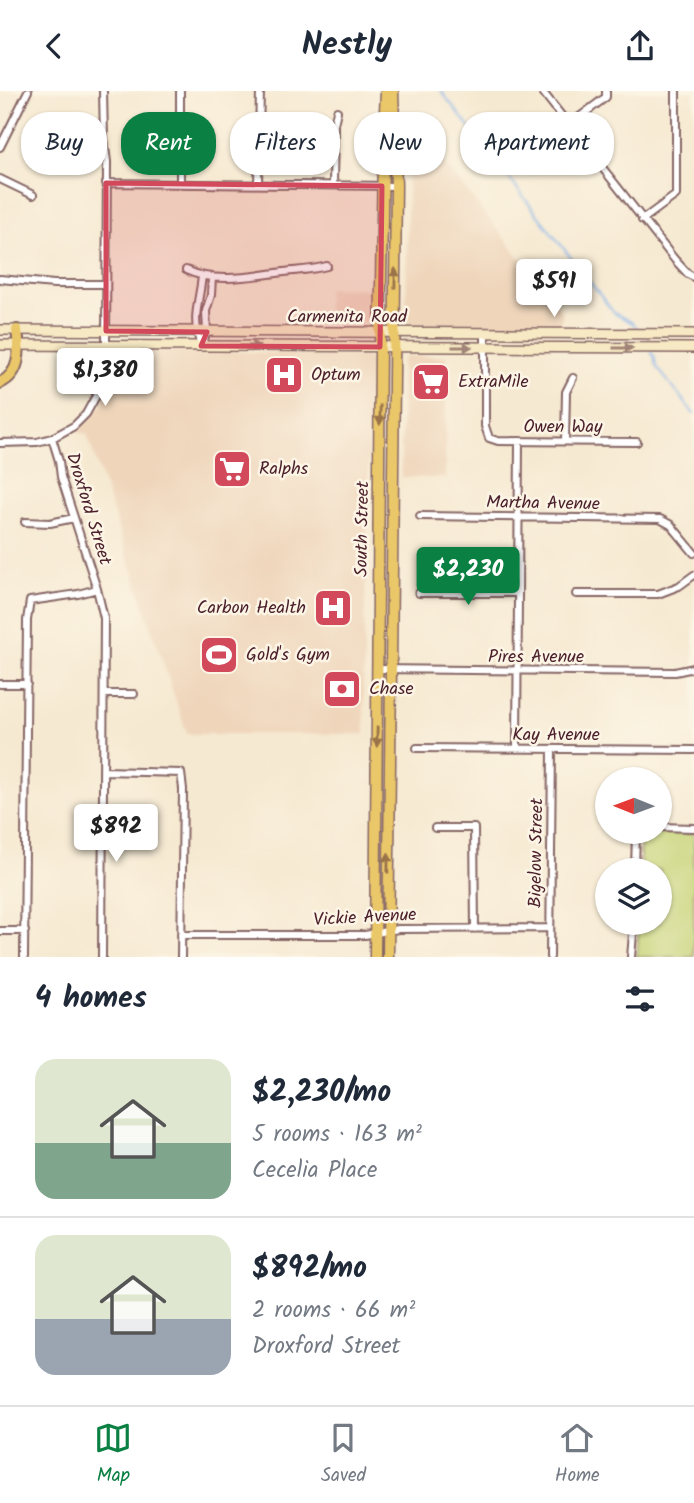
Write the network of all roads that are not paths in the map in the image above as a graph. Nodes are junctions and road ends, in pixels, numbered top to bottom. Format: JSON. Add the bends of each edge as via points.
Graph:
{"nodes":[{"id":1,"x":28,"y":91,"type":"edge"},
{"id":2,"x":103,"y":91,"type":"edge"},
{"id":3,"x":180,"y":91,"type":"edge"},
{"id":4,"x":260,"y":91,"type":"edge"},
{"id":5,"x":386,"y":91,"type":"edge"},
{"id":6,"x":393,"y":91,"type":"edge"},
{"id":7,"x":542,"y":91,"type":"edge"},
{"id":8,"x":606,"y":91,"type":"edge"},
{"id":9,"x":676,"y":91,"type":"edge"},
{"id":10,"x":337,"y":111,"type":"dead end"},
{"id":11,"x":559,"y":112,"type":"edge"},
{"id":12,"x":586,"y":112,"type":"edge"},
{"id":13,"x":0,"y":147,"type":"edge"},
{"id":14,"x":607,"y":175,"type":"edge"},
{"id":15,"x":0,"y":179,"type":"edge"},
{"id":16,"x":106,"y":183,"type":"junction"},
{"id":17,"x":180,"y":183,"type":"junction"},
{"id":18,"x":258,"y":184,"type":"junction"},
{"id":19,"x":333,"y":185,"type":"junction"},
{"id":20,"x":382,"y":186,"type":"junction"},
{"id":21,"x":396,"y":186,"type":"junction"},
{"id":22,"x":33,"y":195,"type":"dead end"},
{"id":23,"x":642,"y":221,"type":"junction"},
{"id":24,"x":327,"y":265,"type":"dead end"},
{"id":25,"x":186,"y":269,"type":"dead end"},
{"id":26,"x":202,"y":276,"type":"junction"},
{"id":27,"x":212,"y":277,"type":"junction"},
{"id":28,"x":694,"y":277,"type":"edge"},
{"id":29,"x":0,"y":279,"type":"edge"},
{"id":30,"x":106,"y":284,"type":"junction"},
{"id":31,"x":17,"y":330,"type":"junction"},
{"id":32,"x":0,"y":331,"type":"edge"},
{"id":33,"x":106,"y":331,"type":"junction"},
{"id":34,"x":201,"y":332,"type":"junction"},
{"id":35,"x":380,"y":333,"type":"junction"},
{"id":36,"x":394,"y":333,"type":"junction"},
{"id":37,"x":485,"y":334,"type":"junction"},
{"id":38,"x":694,"y":334,"type":"edge"},
{"id":39,"x":0,"y":345,"type":"edge"},
{"id":40,"x":19,"y":345,"type":"junction"},
{"id":41,"x":106,"y":346,"type":"junction"},
{"id":42,"x":201,"y":346,"type":"junction"},
{"id":43,"x":380,"y":347,"type":"junction"},
{"id":44,"x":394,"y":347,"type":"junction"},
{"id":45,"x":485,"y":347,"type":"junction"},
{"id":46,"x":694,"y":348,"type":"edge"},
{"id":47,"x":573,"y":378,"type":"dead end"},
{"id":48,"x":0,"y":383,"type":"edge"},
{"id":49,"x":52,"y":438,"type":"junction"},
{"id":50,"x":519,"y":441,"type":"junction"},
{"id":51,"x":565,"y":441,"type":"junction"},
{"id":52,"x":637,"y":442,"type":"dead end"},
{"id":53,"x":0,"y":443,"type":"edge"},
{"id":54,"x":420,"y":516,"type":"dead end"},
{"id":55,"x":519,"y":517,"type":"junction"},
{"id":56,"x":74,"y":518,"type":"junction"},
{"id":57,"x":25,"y":522,"type":"dead end"},
{"id":58,"x":694,"y":553,"type":"edge"},
{"id":59,"x":694,"y":575,"type":"edge"},
{"id":60,"x":97,"y":589,"type":"junction"},
{"id":61,"x":419,"y":593,"type":"dead end"},
{"id":62,"x":518,"y":593,"type":"junction"},
{"id":63,"x":576,"y":594,"type":"dead end"},
{"id":64,"x":694,"y":668,"type":"edge"},
{"id":65,"x":377,"y":669,"type":"junction"},
{"id":66,"x":391,"y":670,"type":"junction"},
{"id":67,"x":517,"y":671,"type":"junction"},
{"id":68,"x":0,"y":684,"type":"edge"},
{"id":69,"x":27,"y":684,"type":"junction"},
{"id":70,"x":104,"y":694,"type":"junction"},
{"id":71,"x":134,"y":694,"type":"dead end"},
{"id":72,"x":417,"y":748,"type":"dead end"},
{"id":73,"x":517,"y":749,"type":"junction"},
{"id":74,"x":552,"y":749,"type":"junction"},
{"id":75,"x":694,"y":750,"type":"edge"},
{"id":76,"x":104,"y":771,"type":"junction"},
{"id":77,"x":672,"y":827,"type":"edge"},
{"id":78,"x":435,"y":828,"type":"dead end"},
{"id":79,"x":694,"y":828,"type":"edge"},
{"id":80,"x":550,"y":928,"type":"junction"},
{"id":81,"x":475,"y":929,"type":"junction"},
{"id":82,"x":0,"y":931,"type":"edge"},
{"id":83,"x":25,"y":931,"type":"junction"},
{"id":84,"x":388,"y":931,"type":"junction"},
{"id":85,"x":375,"y":933,"type":"junction"},
{"id":86,"x":181,"y":935,"type":"junction"},
{"id":87,"x":633,"y":935,"type":"edge"},
{"id":88,"x":24,"y":957,"type":"edge"},
{"id":89,"x":102,"y":957,"type":"edge"},
{"id":90,"x":181,"y":957,"type":"edge"},
{"id":91,"x":374,"y":957,"type":"edge"},
{"id":92,"x":388,"y":957,"type":"edge"},
{"id":93,"x":550,"y":957,"type":"edge"},
{"id":94,"x":631,"y":957,"type":"edge"}],
"edges":[{"from":1,"to":13,"type":"street"},
{"from":2,"to":16,"type":"street","name":"Droxford Street"},
{"from":3,"to":17,"type":"street"},
{"from":4,"to":18,"type":"street"},
{"from":5,"to":20,"type":"main road","name":"South Street"},
{"from":6,"to":21,"type":"main road","name":"South Street"},
{"from":7,"to":11,"type":"street"},
{"from":8,"to":12,"type":"street","via":[[606,97]]},
{"from":9,"to":23,"type":"street","via":[[676,195]]},
{"from":10,"to":19,"type":"street"},
{"from":14,"to":23,"type":"street"},
{"from":15,"to":22,"type":"street"},
{"from":16,"to":17,"type":"street"},
{"from":16,"to":30,"type":"street","name":"Droxford Street"},
{"from":17,"to":18,"type":"street"},
{"from":18,"to":19,"type":"street"},
{"from":19,"to":20,"type":"street"},
{"from":20,"to":21,"type":"street"},
{"from":20,"to":35,"type":"main road","name":"South Street"},
{"from":36,"to":21,"type":"main road","name":"South Street","one_way":true},
{"from":23,"to":28,"type":"street"},
{"from":24,"to":27,"type":"street","via":[[247,277]]},
{"from":25,"to":26,"type":"street"},
{"from":26,"to":27,"type":"street"},
{"from":26,"to":34,"type":"street","via":[[195,310]]},
{"from":27,"to":34,"type":"street"},
{"from":29,"to":30,"type":"street"},
{"from":30,"to":33,"type":"street","name":"Droxford Street"},
{"from":31,"to":32,"type":"main road","name":"Carmenita Road"},
{"from":31,"to":33,"type":"main road","name":"Carmenita Road"},
{"from":31,"to":40,"type":"highway"},
{"from":33,"to":34,"type":"main road","name":"Carmenita Road"},
{"from":33,"to":41,"type":"street","name":"Droxford Street"},
{"from":34,"to":35,"type":"main road","name":"Carmenita Road"},
{"from":34,"to":42,"type":"street"},
{"from":35,"to":36,"type":"main road","name":"Carmenita Road"},
{"from":35,"to":43,"type":"main road","name":"South Street"},
{"from":36,"to":37,"type":"main road","name":"Carmenita Road"},
{"from":36,"to":44,"type":"main road","name":"South Street"},
{"from":37,"to":38,"type":"main road","name":"Carmenita Road"},
{"from":37,"to":45,"type":"street"},
{"from":39,"to":40,"type":"main road","name":"Carmenita Road"},
{"from":40,"to":41,"type":"main road","name":"Carmenita Road"},
{"from":40,"to":48,"type":"highway","via":[[13,373]]},
{"from":41,"to":42,"type":"main road","name":"Carmenita Road"},
{"from":41,"to":49,"type":"street","name":"Droxford Street","via":[[97,396],[74,426]]},
{"from":42,"to":43,"type":"main road","name":"Carmenita Road","one_way":true},
{"from":43,"to":44,"type":"main road","name":"Carmenita Road"},
{"from":43,"to":65,"type":"main road","name":"South Street","one_way":true},
{"from":44,"to":45,"type":"main road","name":"Carmenita Road","one_way":true},
{"from":44,"to":66,"type":"main road","name":"South Street"},
{"from":45,"to":46,"type":"main road","name":"Carmenita Road","one_way":true},
{"from":45,"to":50,"type":"street","name":"Owen Way","via":[[489,438]]},
{"from":47,"to":51,"type":"street","via":[[566,392]]},
{"from":49,"to":53,"type":"street"},
{"from":49,"to":56,"type":"street","name":"Droxford Street"},
{"from":50,"to":51,"type":"street","name":"Owen Way"},
{"from":50,"to":55,"type":"street"},
{"from":51,"to":52,"type":"street","name":"Owen Way"},
{"from":54,"to":55,"type":"street","name":"Martha Avenue"},
{"from":55,"to":58,"type":"street","name":"Martha Avenue","via":[[665,521]]},
{"from":55,"to":62,"type":"street"},
{"from":56,"to":57,"type":"street"},
{"from":56,"to":60,"type":"street","name":"Droxford Street"},
{"from":59,"to":63,"type":"street","via":[[658,594]]},
{"from":60,"to":69,"type":"street","via":[[30,601]]},
{"from":60,"to":70,"type":"street","name":"Droxford Street","via":[[104,618]]},
{"from":61,"to":62,"type":"street"},
{"from":62,"to":67,"type":"street"},
{"from":64,"to":67,"type":"street","name":"Pires Avenue","via":[[675,672]]},
{"from":65,"to":66,"type":"street","name":"Pires Avenue"},
{"from":65,"to":85,"type":"main road","name":"South Street","one_way":true},
{"from":66,"to":67,"type":"street","name":"Pires Avenue"},
{"from":84,"to":66,"type":"main road","name":"South Street","one_way":true},
{"from":67,"to":73,"type":"street"},
{"from":68,"to":69,"type":"street"},
{"from":69,"to":83,"type":"street"},
{"from":70,"to":71,"type":"street"},
{"from":70,"to":76,"type":"street","name":"Droxford Street"},
{"from":72,"to":73,"type":"street","name":"Kay Avenue"},
{"from":73,"to":74,"type":"street","name":"Kay Avenue"},
{"from":74,"to":75,"type":"street","name":"Kay Avenue"},
{"from":74,"to":80,"type":"street","name":"Bigelow Street"},
{"from":76,"to":86,"type":"street","via":[[181,773]]},
{"from":76,"to":89,"type":"street","name":"Droxford Street"},
{"from":77,"to":79,"type":"street"},
{"from":78,"to":81,"type":"street","via":[[474,828]]},
{"from":80,"to":81,"type":"street","name":"Vickie Avenue"},
{"from":80,"to":93,"type":"street","name":"Bigelow Street"},
{"from":81,"to":84,"type":"street","name":"Vickie Avenue"},
{"from":82,"to":83,"type":"street"},
{"from":83,"to":88,"type":"street"},
{"from":84,"to":85,"type":"street","name":"Vickie Avenue"},
{"from":84,"to":92,"type":"main road","name":"South Street"},
{"from":85,"to":86,"type":"street","name":"Vickie Avenue"},
{"from":85,"to":91,"type":"main road","name":"South Street"},
{"from":86,"to":90,"type":"street"},
{"from":87,"to":94,"type":"street"}]}
